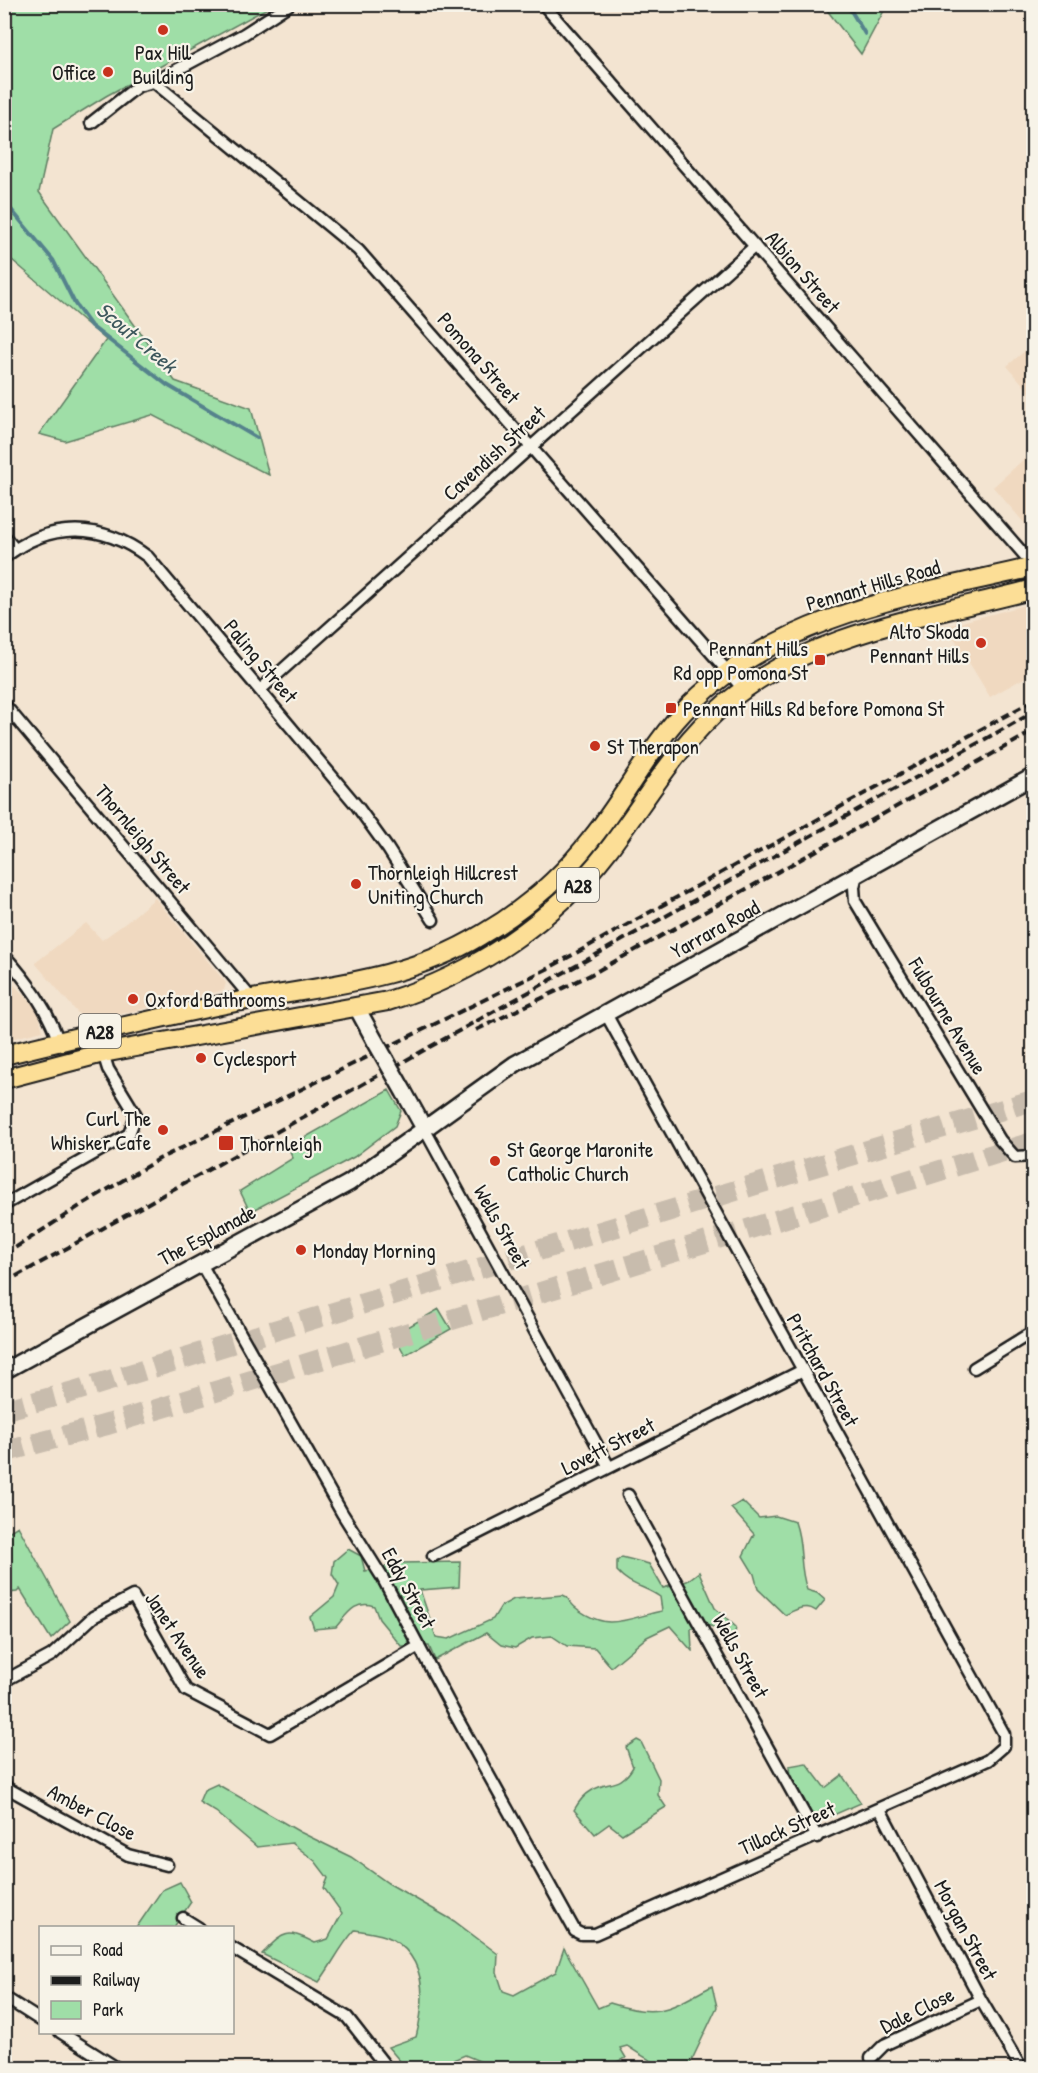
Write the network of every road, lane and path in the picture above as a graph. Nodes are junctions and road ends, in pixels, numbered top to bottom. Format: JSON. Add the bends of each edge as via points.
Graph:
{"nodes":[{"id":1,"x":290,"y":4,"type":"edge"},
{"id":2,"x":543,"y":4,"type":"edge"},
{"id":3,"x":154,"y":82,"type":"junction"},
{"id":4,"x":91,"y":123,"type":"dead end"},
{"id":5,"x":755,"y":246,"type":"junction"},
{"id":6,"x":530,"y":447,"type":"junction"},
{"id":7,"x":4,"y":536,"type":"edge"},
{"id":8,"x":15,"y":549,"type":"junction"},
{"id":9,"x":4,"y":558,"type":"edge"},
{"id":10,"x":1034,"y":567,"type":"edge"},
{"id":11,"x":1034,"y":590,"type":"edge"},
{"id":12,"x":729,"y":672,"type":"junction"},
{"id":13,"x":260,"y":690,"type":"junction"},
{"id":14,"x":744,"y":690,"type":"junction"},
{"id":15,"x":4,"y":704,"type":"edge"},
{"id":16,"x":1034,"y":776,"type":"edge"},
{"id":17,"x":857,"y":874,"type":"junction"},
{"id":18,"x":432,"y":920,"type":"dead end"},
{"id":19,"x":4,"y":955,"type":"edge"},
{"id":20,"x":285,"y":994,"type":"junction"},
{"id":21,"x":252,"y":999,"type":"junction"},
{"id":22,"x":357,"y":1008,"type":"junction"},
{"id":23,"x":606,"y":1014,"type":"junction"},
{"id":24,"x":59,"y":1042,"type":"junction"},
{"id":25,"x":103,"y":1053,"type":"junction"},
{"id":26,"x":4,"y":1055,"type":"edge"},
{"id":27,"x":4,"y":1079,"type":"edge"},
{"id":28,"x":425,"y":1130,"type":"junction"},
{"id":29,"x":1034,"y":1155,"type":"edge"},
{"id":30,"x":4,"y":1205,"type":"edge"},
{"id":31,"x":200,"y":1262,"type":"junction"},
{"id":32,"x":1034,"y":1331,"type":"edge"},
{"id":33,"x":974,"y":1368,"type":"dead end"},
{"id":34,"x":4,"y":1371,"type":"edge"},
{"id":35,"x":801,"y":1371,"type":"junction"},
{"id":36,"x":609,"y":1467,"type":"junction"},
{"id":37,"x":628,"y":1495,"type":"dead end"},
{"id":38,"x":433,"y":1556,"type":"dead end"},
{"id":39,"x":419,"y":1646,"type":"junction"},
{"id":40,"x":4,"y":1681,"type":"edge"},
{"id":41,"x":1004,"y":1746,"type":"joint"},
{"id":42,"x":4,"y":1783,"type":"edge"},
{"id":43,"x":880,"y":1809,"type":"junction"},
{"id":44,"x":817,"y":1837,"type":"junction"},
{"id":45,"x":167,"y":1865,"type":"dead end"},
{"id":46,"x":183,"y":1918,"type":"dead end"},
{"id":47,"x":196,"y":1926,"type":"edge"},
{"id":48,"x":580,"y":1934,"type":"joint"},
{"id":49,"x":234,"y":1949,"type":"edge"},
{"id":50,"x":4,"y":1997,"type":"edge"},
{"id":51,"x":981,"y":2000,"type":"junction"},
{"id":52,"x":39,"y":2019,"type":"edge"},
{"id":53,"x":63,"y":2034,"type":"edge"},
{"id":54,"x":871,"y":2058,"type":"dead end"},
{"id":55,"x":117,"y":2068,"type":"edge"},
{"id":56,"x":387,"y":2068,"type":"edge"},
{"id":57,"x":1021,"y":2068,"type":"edge"}],
"edges":[{"from":1,"to":3,"type":"street","via":[[244,34]]},
{"from":2,"to":5,"type":"street","name":"Albion Street"},
{"from":3,"to":4,"type":"street","via":[[138,86]]},
{"from":3,"to":6,"type":"street","name":"Pomona Street","via":[[358,250]]},
{"from":5,"to":6,"type":"street","name":"Cavendish Street"},
{"from":5,"to":10,"type":"street","name":"Albion Street"},
{"from":6,"to":12,"type":"street","name":"Pomona Street"},
{"from":6,"to":13,"type":"street","name":"Cavendish Street"},
{"from":7,"to":8,"type":"street"},
{"from":8,"to":9,"type":"street","name":"Paling Street"},
{"from":8,"to":13,"type":"street","name":"Paling Street","via":[[56,531],[104,533],[130,544],[148,557]]},
{"from":10,"to":12,"type":"highway","name":"Pennant Hills Road","number":"A28","via":[[855,609],[808,626]]},
{"from":11,"to":14,"type":"highway","name":"Pennant Hills Road","number":"A28","via":[[840,641],[807,654]]},
{"from":12,"to":14,"type":"street","name":"Pomona Street"},
{"from":12,"to":20,"type":"highway","name":"Pennant Hills Road","number":"A28","via":[[690,704],[669,729],[571,864],[512,915],[454,950],[412,968]]},
{"from":13,"to":18,"type":"street","name":"Paling Street","via":[[357,806]]},
{"from":14,"to":22,"type":"highway","name":"Pennant Hills Road","number":"A28","via":[[686,743],[609,849],[551,911],[466,971],[422,990]]},
{"from":15,"to":21,"type":"street","name":"Thornleigh Street"},
{"from":16,"to":17,"type":"main road","name":"Yarrara Road"},
{"from":17,"to":23,"type":"main road","name":"Yarrara Road"},
{"from":17,"to":29,"type":"street","name":"Fulbourne Avenue","via":[[855,901],[1000,1140],[1015,1157]]},
{"from":19,"to":24,"type":"street","via":[[32,988]]},
{"from":20,"to":21,"type":"highway","name":"Pennant Hills Road","number":"A28"},
{"from":20,"to":22,"type":"highway","via":[[349,998]]},
{"from":21,"to":24,"type":"highway","name":"Pennant Hills Road","number":"A28"},
{"from":22,"to":25,"type":"highway","name":"Pennant Hills Road","number":"A28"},
{"from":22,"to":28,"type":"main road","name":"Wells Street","bridge":true},
{"from":23,"to":28,"type":"main road","name":"Yarrara Road","via":[[515,1064]]},
{"from":23,"to":35,"type":"street","name":"Pritchard Street"},
{"from":24,"to":26,"type":"highway","name":"Pennant Hills Road","number":"A28"},
{"from":25,"to":27,"type":"highway","name":"Pennant Hills Road","number":"A28"},
{"from":25,"to":30,"type":"street","via":[[108,1069],[136,1115],[129,1134]]},
{"from":28,"to":31,"type":"main road","name":"The Esplanade","via":[[348,1183]]},
{"from":28,"to":36,"type":"street","name":"Wells Street"},
{"from":31,"to":34,"type":"main road","name":"The Esplanade"},
{"from":31,"to":39,"type":"street","name":"Eddy Street"},
{"from":32,"to":33,"type":"street"},
{"from":35,"to":36,"type":"street","name":"Lovett Street"},
{"from":35,"to":41,"type":"street","name":"Pritchard Street","via":[[1004,1734]]},
{"from":36,"to":38,"type":"street","name":"Lovett Street"},
{"from":37,"to":44,"type":"street","name":"Wells Street"},
{"from":39,"to":40,"type":"street","name":"Janet Avenue","via":[[270,1734],[186,1690],[133,1596],[93,1617],[52,1655]]},
{"from":39,"to":48,"type":"street","name":"Eddy Street","via":[[569,1921]]},
{"from":41,"to":43,"type":"street","name":"Tillock Street","via":[[988,1760]]},
{"from":42,"to":45,"type":"street","name":"Amber Close","via":[[128,1855]]},
{"from":43,"to":44,"type":"street","name":"Tillock Street"},
{"from":43,"to":51,"type":"street","name":"Morgan Street"},
{"from":44,"to":48,"type":"street","name":"Tillock Street","via":[[595,1934]]},
{"from":46,"to":47,"type":"street"},
{"from":49,"to":56,"type":"street","via":[[347,2017]]},
{"from":50,"to":52,"type":"street"},
{"from":51,"to":54,"type":"street","name":"Dale Close","via":[[884,2045]]},
{"from":51,"to":57,"type":"street","name":"Morgan Street"},
{"from":53,"to":55,"type":"street"}]}
